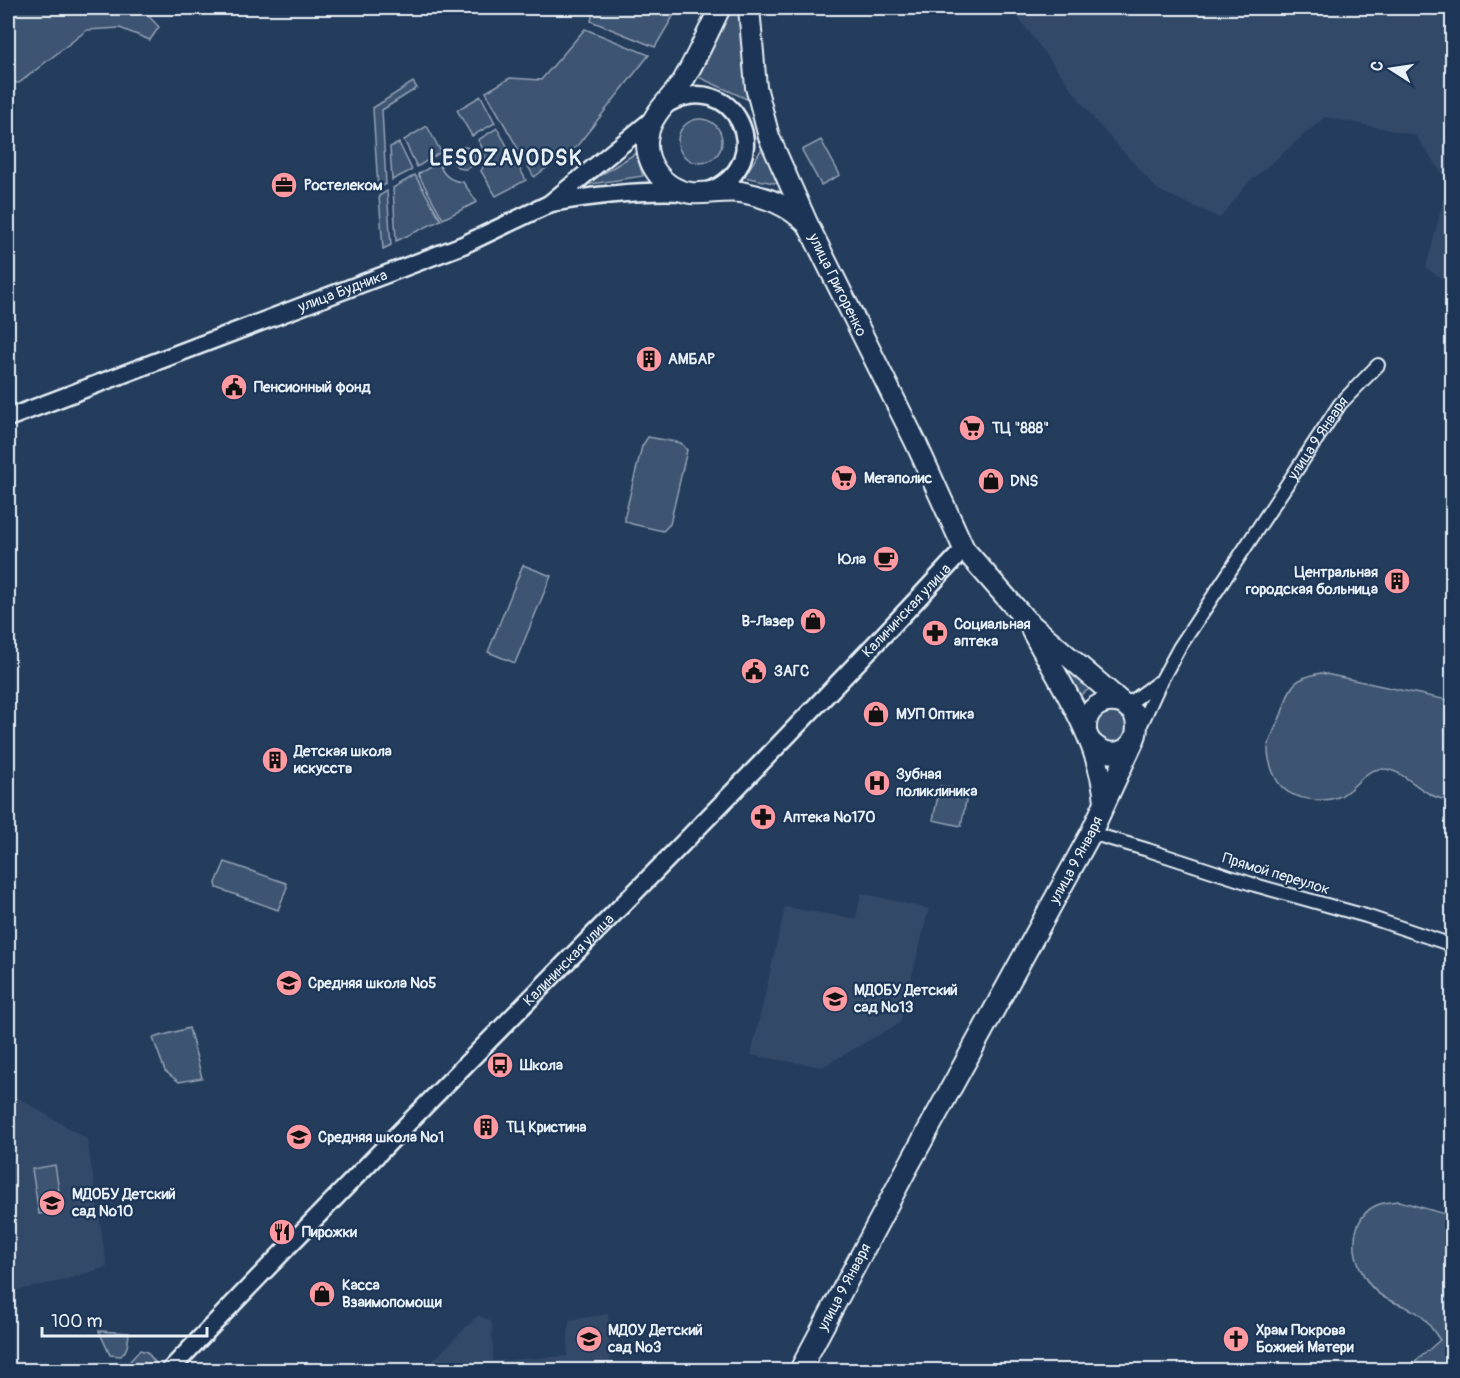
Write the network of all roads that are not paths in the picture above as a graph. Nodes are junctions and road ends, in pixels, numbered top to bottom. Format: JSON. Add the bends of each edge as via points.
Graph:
{"nodes":[{"id":1,"x":720,"y":8,"type":"edge"},
{"id":2,"x":749,"y":8,"type":"edge"},
{"id":3,"x":756,"y":87,"type":"junction"},
{"id":4,"x":659,"y":112,"type":"junction"},
{"id":5,"x":744,"y":130,"type":"junction"},
{"id":6,"x":772,"y":145,"type":"junction"},
{"id":7,"x":697,"y":192,"type":"junction"},
{"id":8,"x":549,"y":204,"type":"junction"},
{"id":9,"x":808,"y":225,"type":"junction"},
{"id":10,"x":1378,"y":365,"type":"dead end"},
{"id":11,"x":8,"y":418,"type":"edge"},
{"id":12,"x":964,"y":549,"type":"junction"},
{"id":13,"x":1026,"y":620,"type":"junction"},
{"id":14,"x":1161,"y":681,"type":"junction"},
{"id":15,"x":1121,"y":703,"type":"junction"},
{"id":16,"x":1088,"y":736,"type":"junction"},
{"id":17,"x":1135,"y":739,"type":"junction"},
{"id":18,"x":1105,"y":801,"type":"junction"},
{"id":19,"x":1091,"y":833,"type":"junction"},
{"id":20,"x":1452,"y":945,"type":"edge"},
{"id":21,"x":170,"y":1371,"type":"edge"},
{"id":22,"x":800,"y":1371,"type":"edge"}],
"edges":[{"from":1,"to":4,"type":"main road","name":"улица Будника","via":[[681,83]]},
{"from":2,"to":3,"type":"main road","name":"улица Григоренко"},
{"from":3,"to":5,"type":"main road"},
{"from":3,"to":6,"type":"main road","name":"улица Григоренко"},
{"from":4,"to":5,"type":"main road","via":[[678,98],[711,96],[726,104]]},
{"from":4,"to":7,"type":"main road","via":[[648,134],[652,166],[675,189]]},
{"from":4,"to":8,"type":"main road","name":"улица Будника"},
{"from":5,"to":6,"type":"main road"},
{"from":5,"to":7,"type":"main road","via":[[746,146],[734,176],[721,186]]},
{"from":6,"to":9,"type":"main road","name":"улица Григоренко"},
{"from":7,"to":8,"type":"main road","via":[[623,193]]},
{"from":7,"to":9,"type":"main road","via":[[734,192],[766,198],[795,212]]},
{"from":8,"to":11,"type":"main road","name":"улица Будника","via":[[463,245]]},
{"from":9,"to":12,"type":"main road","name":"улица Григоренко"},
{"from":10,"to":14,"type":"street","name":"улица 9 Января","via":[[1340,404]]},
{"from":12,"to":13,"type":"main road","name":"улица Григоренко"},
{"from":12,"to":21,"type":"main road","name":"Калининская улица"},
{"from":13,"to":15,"type":"main road"},
{"from":13,"to":16,"type":"main road"},
{"from":14,"to":15,"type":"street","via":[[1134,700]]},
{"from":14,"to":17,"type":"street","name":"улица 9 Января"},
{"from":15,"to":16,"type":"main road","via":[[1098,705],[1087,718]]},
{"from":15,"to":17,"type":"main road","via":[[1134,713]]},
{"from":16,"to":17,"type":"main road","via":[[1104,752],[1113,753],[1122,751]]},
{"from":16,"to":18,"type":"main road","via":[[1100,767]]},
{"from":17,"to":18,"type":"main road","name":"улица 9 Января"},
{"from":18,"to":19,"type":"main road","name":"улица 9 Января"},
{"from":19,"to":20,"type":"street","name":"Прямой переулок"},
{"from":19,"to":22,"type":"main road","name":"улица 9 Января"}]}
